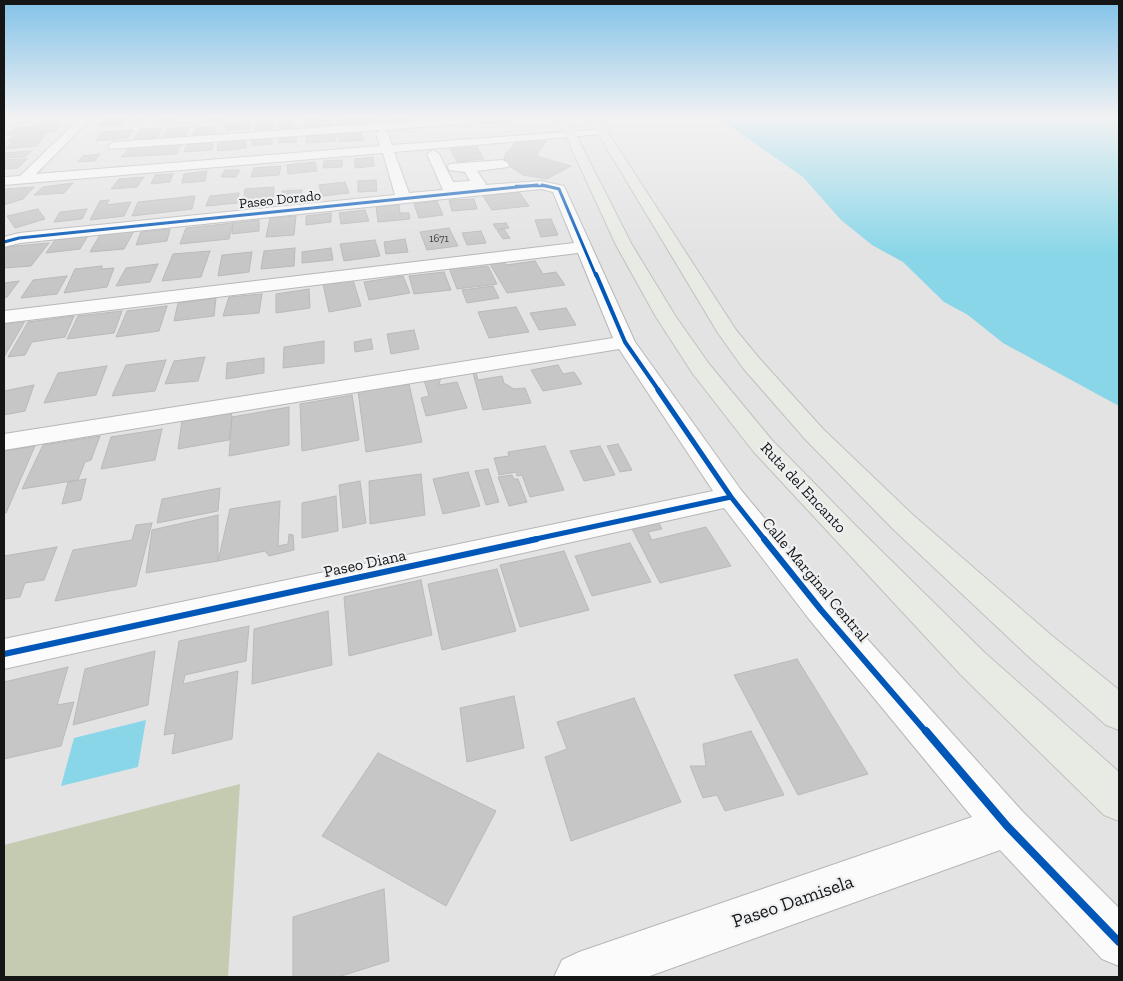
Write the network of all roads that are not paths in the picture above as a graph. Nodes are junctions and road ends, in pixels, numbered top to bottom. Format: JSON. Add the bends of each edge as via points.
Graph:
{"nodes":[{"id":1,"x":40,"y":163,"type":"edge"},
{"id":2,"x":220,"y":163,"type":"edge"},
{"id":3,"x":392,"y":163,"type":"edge"},
{"id":4,"x":436,"y":163,"type":"edge"},
{"id":5,"x":447,"y":163,"type":"edge"},
{"id":6,"x":584,"y":163,"type":"edge"},
{"id":7,"x":621,"y":163,"type":"edge"},
{"id":8,"x":502,"y":164,"type":"joint"},
{"id":9,"x":469,"y":168,"type":"junction"},
{"id":10,"x":24,"y":179,"type":"junction"},
{"id":11,"x":4,"y":181,"type":"edge"},
{"id":12,"x":520,"y":186,"type":"junction"},
{"id":13,"x":559,"y":189,"type":"joint"},
{"id":14,"x":404,"y":200,"type":"junction"},
{"id":15,"x":4,"y":242,"type":"edge"},
{"id":16,"x":583,"y":247,"type":"junction"},
{"id":17,"x":4,"y":317,"type":"edge"},
{"id":18,"x":625,"y":342,"type":"junction"},
{"id":19,"x":4,"y":442,"type":"edge"},
{"id":20,"x":731,"y":497,"type":"junction"},
{"id":21,"x":4,"y":654,"type":"edge"},
{"id":22,"x":1119,"y":713,"type":"edge"},
{"id":23,"x":1119,"y":800,"type":"edge"},
{"id":24,"x":1007,"y":826,"type":"junction"},
{"id":25,"x":1119,"y":942,"type":"edge"},
{"id":26,"x":579,"y":977,"type":"edge"}],
"edges":[{"from":1,"to":10,"type":"street"},
{"from":2,"to":10,"type":"street"},
{"from":3,"to":14,"type":"street"},
{"from":4,"to":9,"type":"street","via":[[448,187],[479,184]]},
{"from":5,"to":9,"type":"street"},
{"from":6,"to":23,"type":"main road","name":"Ruta del Encanto","via":[[624,245],[666,317],[701,369],[762,445],[973,664]]},
{"from":7,"to":22,"type":"main road","via":[[728,333],[751,364],[814,434],[903,522],[1038,645]]},
{"from":8,"to":9,"type":"street"},
{"from":8,"to":12,"type":"street"},
{"from":10,"to":11,"type":"street"},
{"from":12,"to":13,"type":"street","name":"Paseo Dorado"},
{"from":12,"to":14,"type":"street","name":"Paseo Dorado"},
{"from":13,"to":16,"type":"street","name":"Calle Marginal Central"},
{"from":14,"to":15,"type":"street","name":"Paseo Dorado"},
{"from":16,"to":17,"type":"street"},
{"from":16,"to":18,"type":"street","name":"Calle Marginal Central"},
{"from":18,"to":19,"type":"street"},
{"from":18,"to":20,"type":"street","name":"Calle Marginal Central"},
{"from":20,"to":21,"type":"street","name":"Paseo Diana"},
{"from":20,"to":24,"type":"street","name":"Calle Marginal Central","via":[[821,610]]},
{"from":24,"to":25,"type":"street","name":"Calle Marginal Central"},
{"from":24,"to":26,"type":"street","name":"Paseo Damisela"}]}
